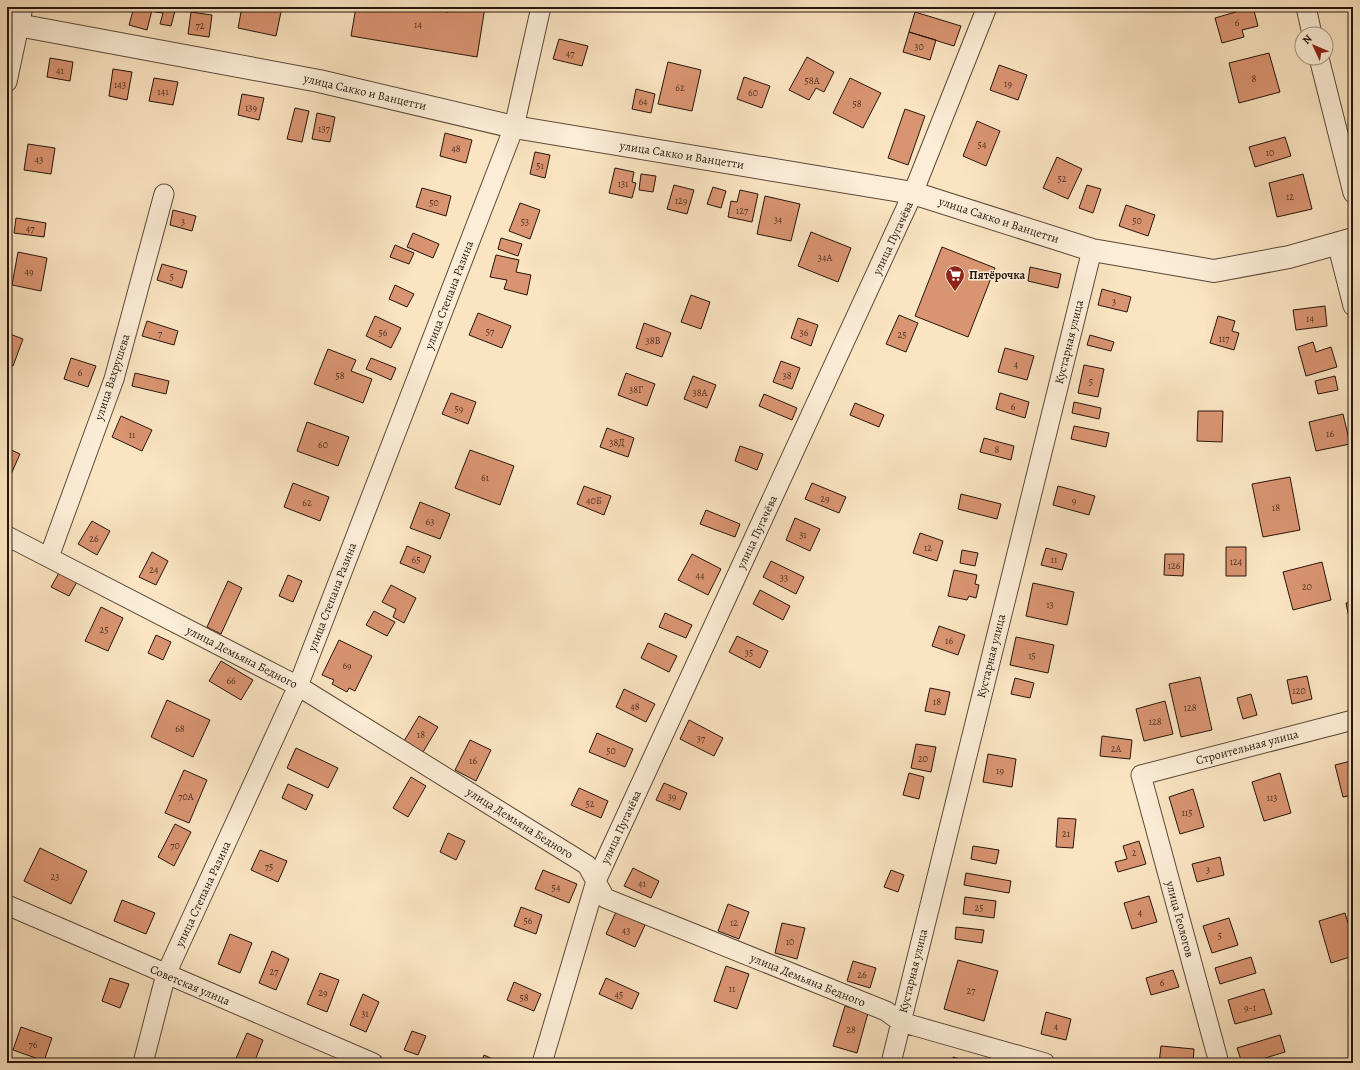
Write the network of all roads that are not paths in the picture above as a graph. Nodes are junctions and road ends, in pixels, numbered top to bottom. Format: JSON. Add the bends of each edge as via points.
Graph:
{"nodes":[{"id":1,"x":541,"y":7,"type":"edge"},
{"id":2,"x":987,"y":7,"type":"edge"},
{"id":3,"x":1306,"y":7,"type":"edge"},
{"id":4,"x":16,"y":18,"type":"edge"},
{"id":5,"x":1310,"y":26,"type":"edge"},
{"id":6,"x":1321,"y":66,"type":"edge"},
{"id":7,"x":7,"y":82,"type":"edge"},
{"id":8,"x":514,"y":128,"type":"junction"},
{"id":9,"x":1353,"y":192,"type":"edge"},
{"id":10,"x":914,"y":193,"type":"junction"},
{"id":11,"x":164,"y":194,"type":"dead end"},
{"id":12,"x":1345,"y":241,"type":"edge"},
{"id":13,"x":1092,"y":250,"type":"junction"},
{"id":14,"x":1353,"y":306,"type":"edge"},
{"id":15,"x":7,"y":536,"type":"edge"},
{"id":16,"x":48,"y":557,"type":"junction"},
{"id":17,"x":298,"y":686,"type":"junction"},
{"id":18,"x":1353,"y":720,"type":"edge"},
{"id":19,"x":1141,"y":775,"type":"joint"},
{"id":20,"x":596,"y":881,"type":"junction"},
{"id":21,"x":7,"y":906,"type":"edge"},
{"id":22,"x":166,"y":974,"type":"junction"},
{"id":23,"x":901,"y":1022,"type":"junction"},
{"id":24,"x":143,"y":1063,"type":"edge"},
{"id":25,"x":373,"y":1063,"type":"edge"},
{"id":26,"x":542,"y":1063,"type":"edge"},
{"id":27,"x":891,"y":1063,"type":"edge"},
{"id":28,"x":1045,"y":1063,"type":"edge"},
{"id":29,"x":1219,"y":1063,"type":"edge"}],
"edges":[{"from":1,"to":8,"type":"street","name":"улица Степана Разина"},
{"from":2,"to":10,"type":"street","name":"улица Пугачёва"},
{"from":3,"to":5,"type":"street"},
{"from":4,"to":7,"type":"street"},
{"from":4,"to":8,"type":"street","name":"улица Сакко и Ванцетти","via":[[319,81]]},
{"from":6,"to":9,"type":"street"},
{"from":8,"to":10,"type":"street","name":"улица Сакко и Ванцетти"},
{"from":8,"to":17,"type":"street","name":"улица Степана Разина"},
{"from":10,"to":13,"type":"street","name":"улица Сакко и Ванцетти"},
{"from":10,"to":20,"type":"street","name":"улица Пугачёва"},
{"from":11,"to":16,"type":"street","name":"улица Вахрушева","via":[[114,379]]},
{"from":12,"to":13,"type":"street","name":"улица Сакко и Ванцетти","via":[[1289,257],[1214,271]]},
{"from":12,"to":14,"type":"street"},
{"from":13,"to":23,"type":"street","name":"Кустарная улица"},
{"from":15,"to":16,"type":"street","name":"улица Демьяна Бедного"},
{"from":16,"to":17,"type":"street","name":"улица Демьяна Бедного"},
{"from":17,"to":20,"type":"street","name":"улица Демьяна Бедного","via":[[587,865]]},
{"from":17,"to":22,"type":"street","name":"улица Степана Разина"},
{"from":18,"to":19,"type":"street","name":"Строительная улица"},
{"from":19,"to":29,"type":"street","name":"улица Геологов"},
{"from":20,"to":23,"type":"street","name":"улица Демьяна Бедного","via":[[605,898],[886,1011]]},
{"from":20,"to":26,"type":"street","name":"улица Пугачёва"},
{"from":21,"to":22,"type":"street","name":"Советская улица"},
{"from":22,"to":24,"type":"street","name":"улица Степана Разина"},
{"from":22,"to":25,"type":"street","name":"Советская улица"},
{"from":23,"to":27,"type":"street","name":"Кустарная улица"},
{"from":23,"to":28,"type":"street","name":"улица Демьяна Бедного"}]}
